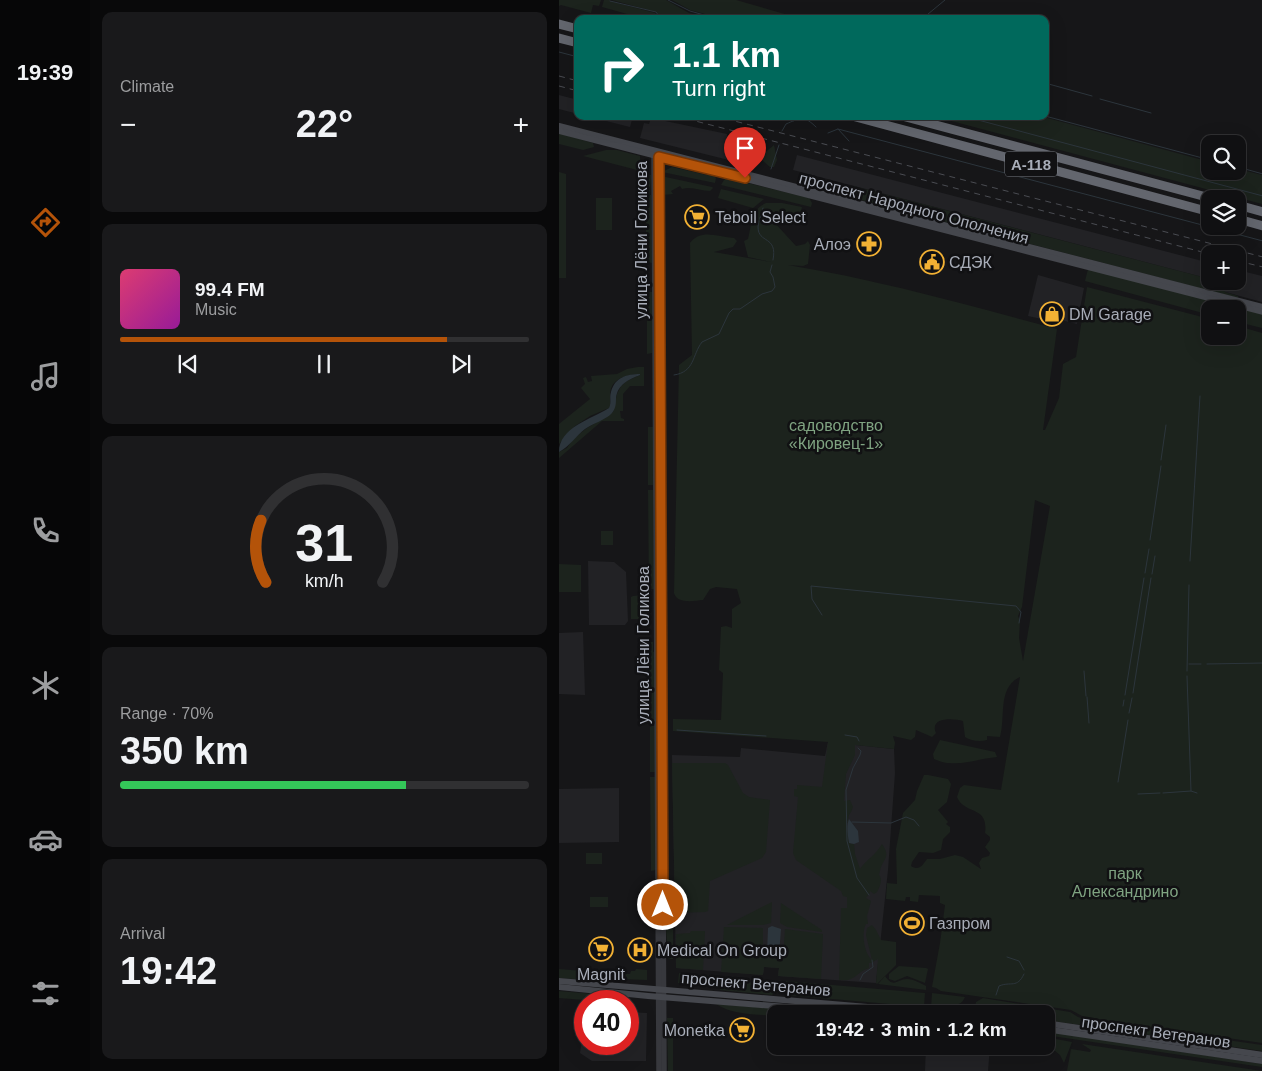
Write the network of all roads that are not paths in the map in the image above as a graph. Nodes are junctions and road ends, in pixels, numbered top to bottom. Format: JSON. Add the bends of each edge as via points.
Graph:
{"nodes":[{"id":1,"x":559,"y":24,"type":"edge"},
{"id":2,"x":574,"y":29,"type":"edge"},
{"id":3,"x":559,"y":38,"type":"edge"},
{"id":4,"x":574,"y":42,"type":"edge"},
{"id":5,"x":867,"y":120,"type":"edge"},
{"id":6,"x":917,"y":120,"type":"edge"},
{"id":7,"x":559,"y":126,"type":"edge"},
{"id":8,"x":559,"y":131,"type":"edge"},
{"id":9,"x":657,"y":154,"type":"junction"},
{"id":10,"x":1201,"y":196,"type":"edge"},
{"id":11,"x":1246,"y":207,"type":"edge"},
{"id":12,"x":1201,"y":210,"type":"edge"},
{"id":13,"x":1262,"y":212,"type":"edge"},
{"id":14,"x":1246,"y":221,"type":"edge"},
{"id":15,"x":1262,"y":226,"type":"edge"},
{"id":16,"x":1262,"y":307,"type":"edge"},
{"id":17,"x":1262,"y":312,"type":"edge"},
{"id":18,"x":559,"y":981,"type":"edge"},
{"id":19,"x":559,"y":987,"type":"edge"},
{"id":20,"x":661,"y":990,"type":"junction"},
{"id":21,"x":662,"y":997,"type":"junction"},
{"id":22,"x":767,"y":1005,"type":"edge"},
{"id":23,"x":842,"y":1005,"type":"edge"},
{"id":24,"x":1055,"y":1024,"type":"edge"},
{"id":25,"x":1055,"y":1030,"type":"edge"},
{"id":26,"x":1262,"y":1055,"type":"edge"},
{"id":27,"x":1262,"y":1061,"type":"edge"},
{"id":28,"x":659,"y":1071,"type":"edge"},
{"id":29,"x":665,"y":1071,"type":"edge"}],
"edges":[{"from":1,"to":2,"type":"highway"},
{"from":3,"to":4,"type":"highway"},
{"from":5,"to":12,"type":"highway","number":"А-118"},
{"from":6,"to":10,"type":"highway","number":"А-118"},
{"from":7,"to":9,"type":"main road","name":"проспект Народного Ополчения"},
{"from":8,"to":9,"type":"main road","name":"проспект Народного Ополчения"},
{"from":9,"to":16,"type":"main road","name":"проспект Народного Ополчения"},
{"from":9,"to":17,"type":"main road","name":"проспект Народного Ополчения"},
{"from":9,"to":20,"type":"street","name":"улица Лёни Голикова"},
{"from":11,"to":13,"type":"highway"},
{"from":14,"to":15,"type":"highway"},
{"from":18,"to":20,"type":"main road","name":"проспект Ветеранов"},
{"from":19,"to":21,"type":"main road","name":"проспект Ветеранов"},
{"from":20,"to":21,"type":"street","name":"улица Лёни Голикова"},
{"from":20,"to":23,"type":"main road","name":"проспект Ветеранов"},
{"from":21,"to":22,"type":"main road","name":"проспект Ветеранов"},
{"from":21,"to":28,"type":"street","name":"улица Лёни Голикова"},
{"from":21,"to":29,"type":"street","name":"улица Лёни Голикова"},
{"from":24,"to":26,"type":"main road","name":"проспект Ветеранов"},
{"from":25,"to":27,"type":"main road","name":"проспект Ветеранов"}]}
